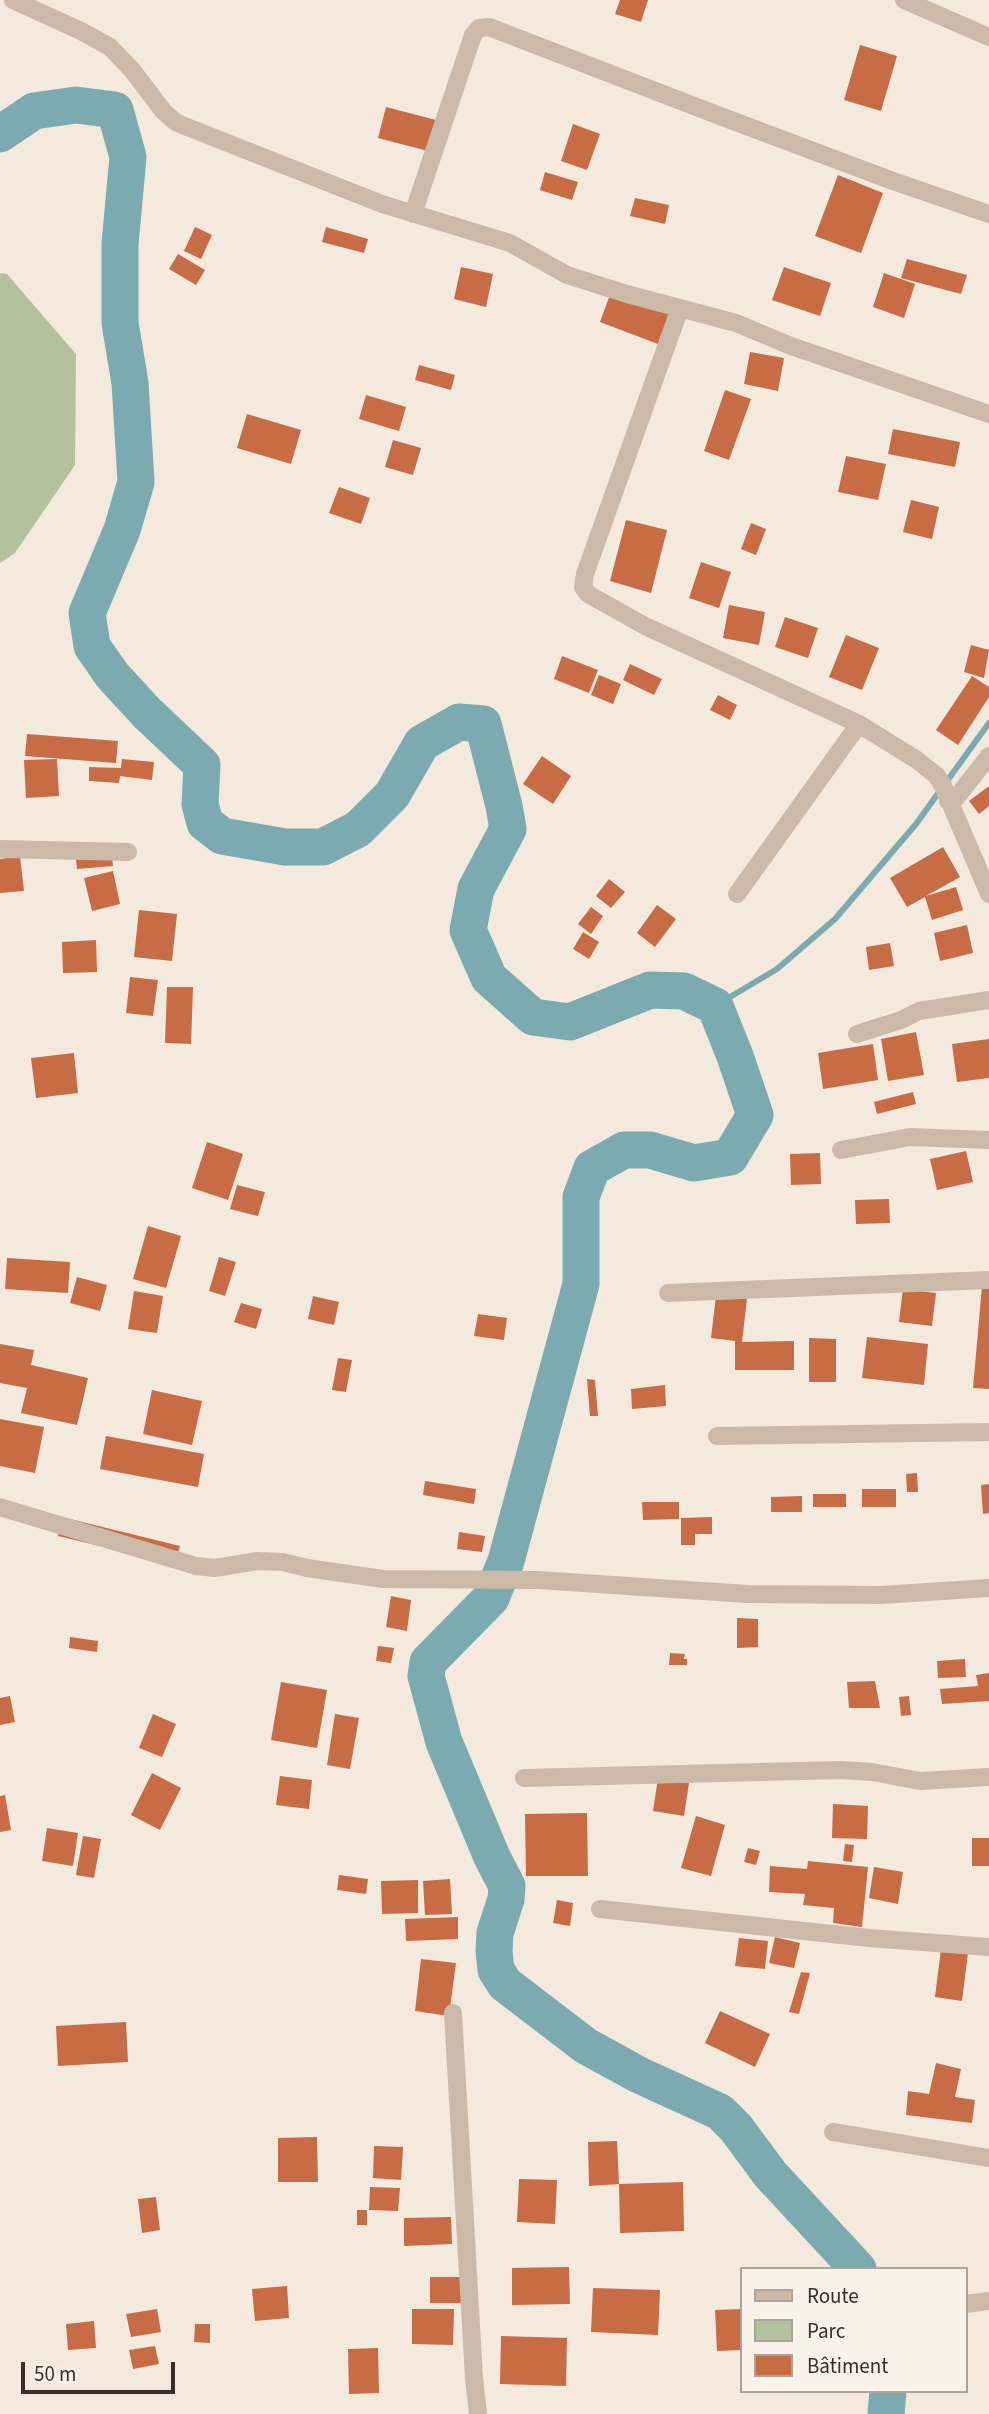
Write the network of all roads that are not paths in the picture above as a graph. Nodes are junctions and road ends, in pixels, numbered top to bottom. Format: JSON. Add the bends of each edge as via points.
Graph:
{"nodes":[{"id":1,"x":13,"y":0,"type":"edge"},
{"id":2,"x":904,"y":0,"type":"edge"},
{"id":3,"x":989,"y":37,"type":"edge"},
{"id":4,"x":414,"y":214,"type":"junction"},
{"id":5,"x":989,"y":214,"type":"edge"},
{"id":6,"x":680,"y":308,"type":"junction"},
{"id":7,"x":989,"y":414,"type":"edge"},
{"id":8,"x":859,"y":724,"type":"junction"},
{"id":9,"x":989,"y":755,"type":"edge"},
{"id":10,"x":948,"y":801,"type":"junction"},
{"id":11,"x":0,"y":849,"type":"edge"},
{"id":12,"x":128,"y":852,"type":"dead end"},
{"id":13,"x":737,"y":894,"type":"dead end"},
{"id":14,"x":989,"y":894,"type":"edge"},
{"id":15,"x":989,"y":1000,"type":"edge"},
{"id":16,"x":856,"y":1034,"type":"dead end"},
{"id":17,"x":989,"y":1140,"type":"edge"},
{"id":18,"x":841,"y":1150,"type":"dead end"},
{"id":19,"x":989,"y":1280,"type":"edge"},
{"id":20,"x":668,"y":1293,"type":"dead end"},
{"id":21,"x":989,"y":1432,"type":"edge"},
{"id":22,"x":717,"y":1436,"type":"dead end"},
{"id":23,"x":0,"y":1507,"type":"edge"},
{"id":24,"x":989,"y":1588,"type":"edge"},
{"id":25,"x":989,"y":1777,"type":"edge"},
{"id":26,"x":524,"y":1778,"type":"dead end"},
{"id":27,"x":600,"y":1909,"type":"dead end"},
{"id":28,"x":989,"y":1947,"type":"edge"},
{"id":29,"x":453,"y":2013,"type":"dead end"},
{"id":30,"x":833,"y":2132,"type":"dead end"},
{"id":31,"x":989,"y":2158,"type":"edge"},
{"id":32,"x":989,"y":2301,"type":"edge"},
{"id":33,"x":968,"y":2304,"type":"edge"},
{"id":34,"x":478,"y":2414,"type":"edge"}],
"edges":[{"from":1,"to":4,"type":"street","via":[[110,47],[177,123]]},
{"from":2,"to":3,"type":"street"},
{"from":4,"to":5,"type":"street","via":[[473,36],[479,28],[489,27]]},
{"from":4,"to":6,"type":"street","via":[[510,243],[567,275]]},
{"from":6,"to":7,"type":"street","via":[[736,323]]},
{"from":6,"to":8,"type":"street","via":[[583,587],[645,626]]},
{"from":8,"to":10,"type":"street","via":[[937,776]]},
{"from":8,"to":13,"type":"street"},
{"from":9,"to":10,"type":"street","via":[[956,798]]},
{"from":10,"to":14,"type":"street"},
{"from":11,"to":12,"type":"street"},
{"from":15,"to":16,"type":"street","via":[[919,1011]]},
{"from":17,"to":18,"type":"street","via":[[910,1137]]},
{"from":19,"to":20,"type":"street"},
{"from":21,"to":22,"type":"street"},
{"from":23,"to":24,"type":"street","via":[[215,1568],[270,1561],[383,1579],[538,1580],[747,1594],[881,1595]]},
{"from":25,"to":26,"type":"street","via":[[920,1781],[840,1770]]},
{"from":27,"to":28,"type":"street"},
{"from":29,"to":34,"type":"street"},
{"from":30,"to":31,"type":"street"},
{"from":32,"to":33,"type":"street"}]}
